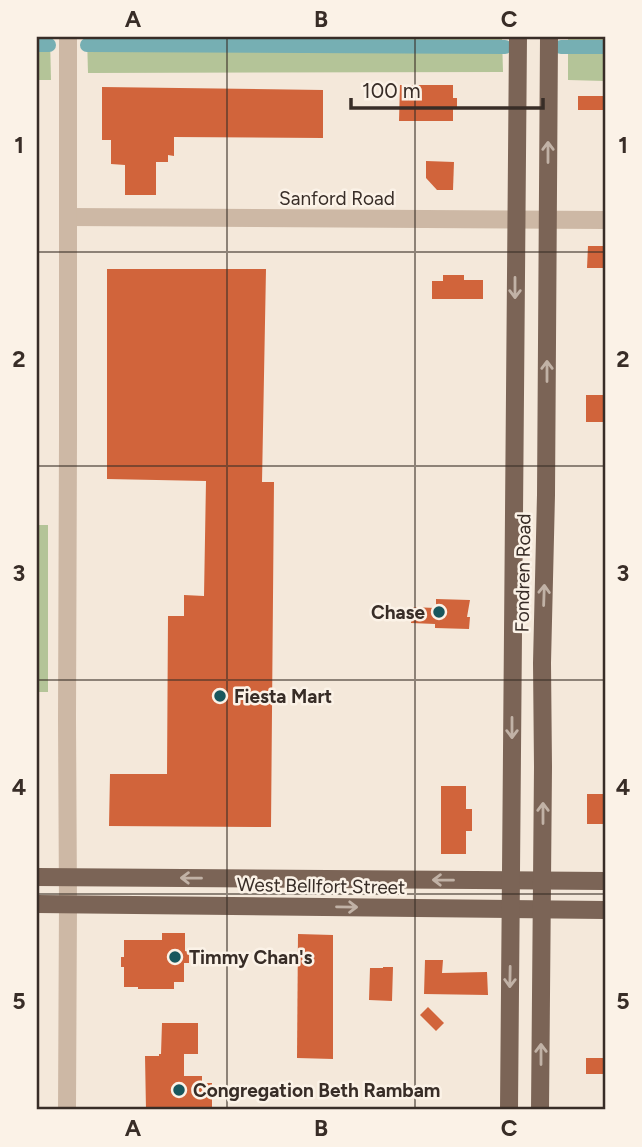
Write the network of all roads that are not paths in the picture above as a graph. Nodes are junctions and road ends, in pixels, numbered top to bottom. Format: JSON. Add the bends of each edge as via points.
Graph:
{"nodes":[{"id":1,"x":68,"y":37,"type":"edge"},
{"id":2,"x":517,"y":37,"type":"edge"},
{"id":3,"x":549,"y":37,"type":"edge"},
{"id":4,"x":68,"y":217,"type":"junction"},
{"id":5,"x":516,"y":220,"type":"junction"},
{"id":6,"x":548,"y":220,"type":"junction"},
{"id":7,"x":605,"y":220,"type":"edge"},
{"id":8,"x":514,"y":438,"type":"junction"},
{"id":9,"x":546,"y":439,"type":"junction"},
{"id":10,"x":512,"y":663,"type":"junction"},
{"id":11,"x":542,"y":663,"type":"junction"},
{"id":12,"x":37,"y":877,"type":"edge"},
{"id":13,"x":68,"y":877,"type":"junction"},
{"id":14,"x":281,"y":879,"type":"junction"},
{"id":15,"x":511,"y":881,"type":"junction"},
{"id":16,"x":542,"y":881,"type":"junction"},
{"id":17,"x":605,"y":881,"type":"edge"},
{"id":18,"x":68,"y":903,"type":"junction"},
{"id":19,"x":37,"y":904,"type":"edge"},
{"id":20,"x":279,"y":907,"type":"junction"},
{"id":21,"x":511,"y":909,"type":"junction"},
{"id":22,"x":542,"y":909,"type":"junction"},
{"id":23,"x":605,"y":910,"type":"edge"},
{"id":24,"x":67,"y":1110,"type":"edge"},
{"id":25,"x":509,"y":1110,"type":"edge"},
{"id":26,"x":540,"y":1110,"type":"edge"}],
"edges":[{"from":1,"to":4,"type":"street"},
{"from":2,"to":5,"type":"main road","name":"Fondren Road"},
{"from":6,"to":3,"type":"main road","name":"Fondren Road","one_way":true},
{"from":4,"to":5,"type":"street","name":"Sanford Road"},
{"from":4,"to":13,"type":"street"},
{"from":5,"to":6,"type":"street","name":"Sanford Road"},
{"from":5,"to":8,"type":"main road","name":"Fondren Road","one_way":true},
{"from":6,"to":7,"type":"street","name":"Sanford Road"},
{"from":9,"to":6,"type":"main road","name":"Fondren Road","one_way":true},
{"from":8,"to":9,"type":"main road"},
{"from":8,"to":10,"type":"main road","name":"Fondren Road"},
{"from":11,"to":9,"type":"main road","name":"Fondren Road","one_way":true},
{"from":10,"to":11,"type":"main road"},
{"from":10,"to":15,"type":"main road","name":"Fondren Road","one_way":true},
{"from":16,"to":11,"type":"main road","name":"Fondren Road","one_way":true},
{"from":12,"to":13,"type":"main road","name":"West Bellfort Street"},
{"from":14,"to":13,"type":"main road","name":"West Bellfort Street","one_way":true},
{"from":13,"to":18,"type":"street"},
{"from":15,"to":14,"type":"main road","name":"West Bellfort Street","one_way":true},
{"from":14,"to":20,"type":"main road"},
{"from":15,"to":16,"type":"main road","name":"West Bellfort Street"},
{"from":15,"to":21,"type":"main road","name":"Fondren Road"},
{"from":16,"to":17,"type":"main road","name":"West Bellfort Street"},
{"from":16,"to":22,"type":"main road","name":"Fondren Road"},
{"from":18,"to":19,"type":"main road","name":"West Bellfort Street"},
{"from":18,"to":20,"type":"main road","name":"West Bellfort Street"},
{"from":18,"to":24,"type":"street"},
{"from":20,"to":21,"type":"main road","name":"West Bellfort Street","one_way":true},
{"from":21,"to":22,"type":"main road","name":"West Bellfort Street"},
{"from":21,"to":25,"type":"main road","name":"Fondren Road","one_way":true},
{"from":22,"to":23,"type":"main road","name":"West Bellfort Street"},
{"from":26,"to":22,"type":"main road","name":"Fondren Road","one_way":true}]}
